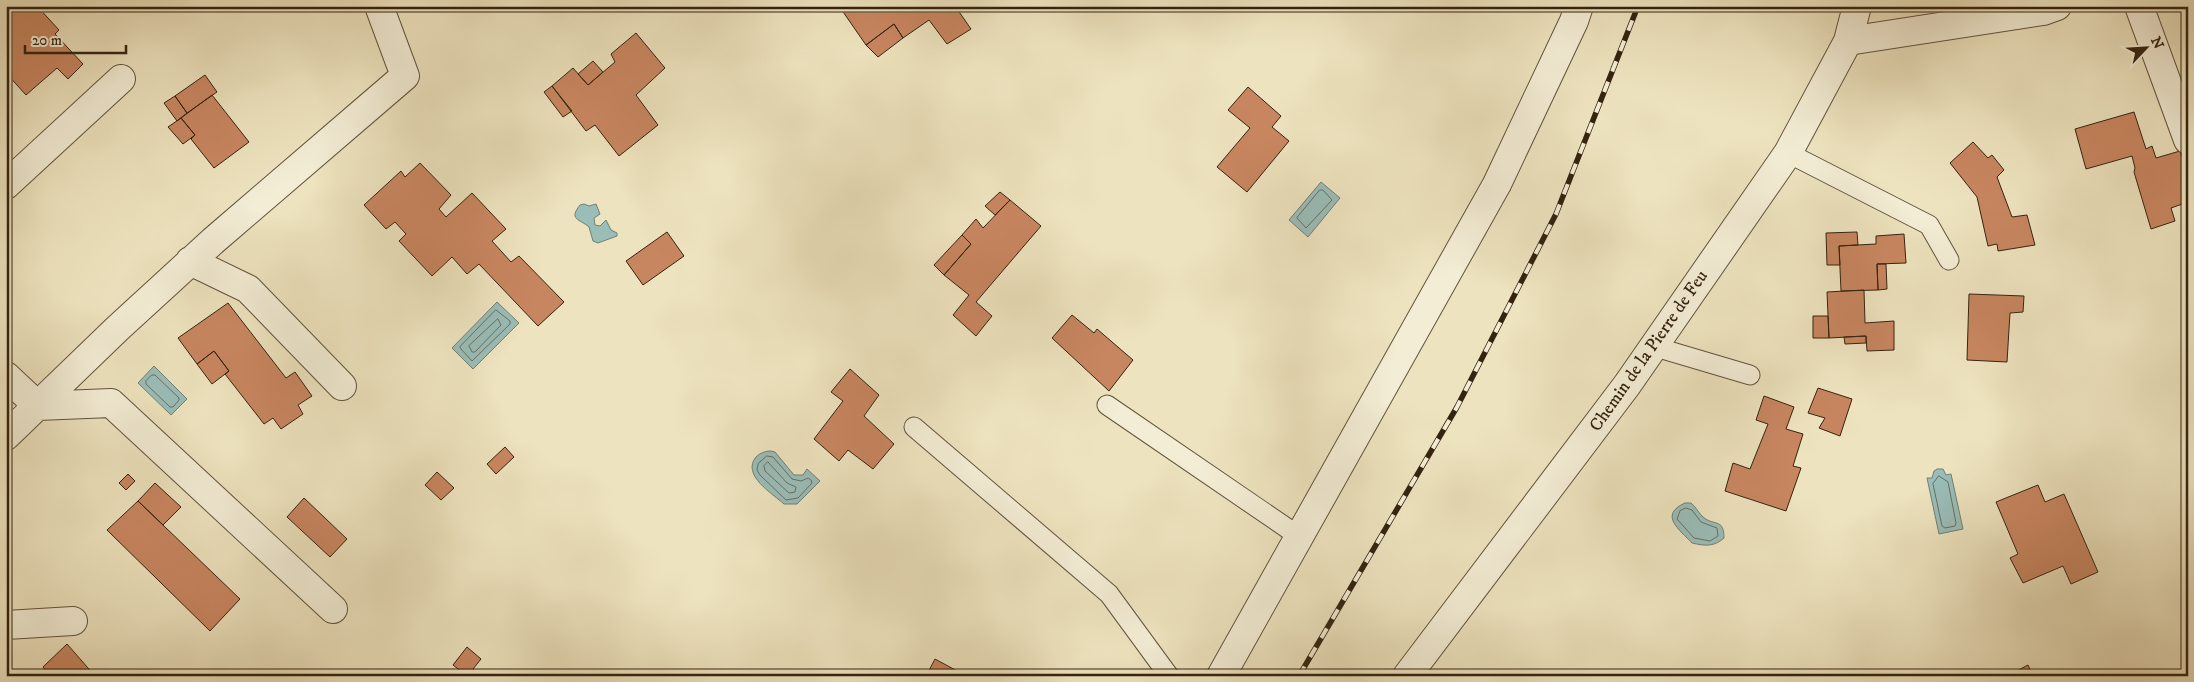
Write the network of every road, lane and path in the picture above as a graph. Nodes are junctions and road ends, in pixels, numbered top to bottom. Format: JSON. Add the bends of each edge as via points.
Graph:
{"nodes":[{"id":1,"x":379,"y":6,"type":"edge"},
{"id":2,"x":1579,"y":6,"type":"edge"},
{"id":3,"x":1857,"y":6,"type":"edge"},
{"id":4,"x":2057,"y":6,"type":"edge"},
{"id":5,"x":2139,"y":6,"type":"edge"},
{"id":6,"x":1995,"y":13,"type":"edge"},
{"id":7,"x":1951,"y":16,"type":"edge"},
{"id":8,"x":1848,"y":41,"type":"junction"},
{"id":9,"x":121,"y":79,"type":"dead end"},
{"id":10,"x":2188,"y":140,"type":"edge"},
{"id":11,"x":1788,"y":153,"type":"junction"},
{"id":12,"x":6,"y":185,"type":"edge"},
{"id":13,"x":1949,"y":260,"type":"dead end"},
{"id":14,"x":190,"y":261,"type":"junction"},
{"id":15,"x":1652,"y":346,"type":"junction"},
{"id":16,"x":1750,"y":374,"type":"dead end"},
{"id":17,"x":6,"y":376,"type":"edge"},
{"id":18,"x":342,"y":386,"type":"dead end"},
{"id":19,"x":1107,"y":405,"type":"dead end"},
{"id":20,"x":38,"y":406,"type":"junction"},
{"id":21,"x":914,"y":427,"type":"dead end"},
{"id":22,"x":6,"y":436,"type":"edge"},
{"id":23,"x":1300,"y":537,"type":"junction"},
{"id":24,"x":333,"y":609,"type":"dead end"},
{"id":25,"x":73,"y":621,"type":"dead end"},
{"id":26,"x":6,"y":626,"type":"edge"},
{"id":27,"x":1169,"y":676,"type":"edge"},
{"id":28,"x":1221,"y":676,"type":"edge"},
{"id":29,"x":1407,"y":676,"type":"edge"}],
"edges":[{"from":1,"to":14,"type":"street","via":[[405,76]]},
{"from":2,"to":23,"type":"street","via":[[1497,184]]},
{"from":3,"to":8,"type":"street","name":"Chemin de la Pierre de Feu"},
{"from":4,"to":6,"type":"street","via":[[2043,11]]},
{"from":5,"to":10,"type":"street"},
{"from":6,"to":7,"type":"street"},
{"from":7,"to":8,"type":"street"},
{"from":8,"to":11,"type":"street","name":"Chemin de la Pierre de Feu"},
{"from":9,"to":12,"type":"street"},
{"from":11,"to":13,"type":"lane","via":[[1929,225]]},
{"from":11,"to":15,"type":"street","name":"Chemin de la Pierre de Feu"},
{"from":14,"to":18,"type":"street","via":[[248,290]]},
{"from":14,"to":20,"type":"street"},
{"from":15,"to":16,"type":"lane"},
{"from":15,"to":29,"type":"street","name":"Chemin de la Pierre de Feu","via":[[1627,384]]},
{"from":17,"to":20,"type":"street"},
{"from":19,"to":23,"type":"lane"},
{"from":20,"to":22,"type":"street"},
{"from":20,"to":24,"type":"street","via":[[111,403]]},
{"from":21,"to":27,"type":"lane","via":[[1109,594]]},
{"from":23,"to":28,"type":"street"},
{"from":25,"to":26,"type":"street"}]}
